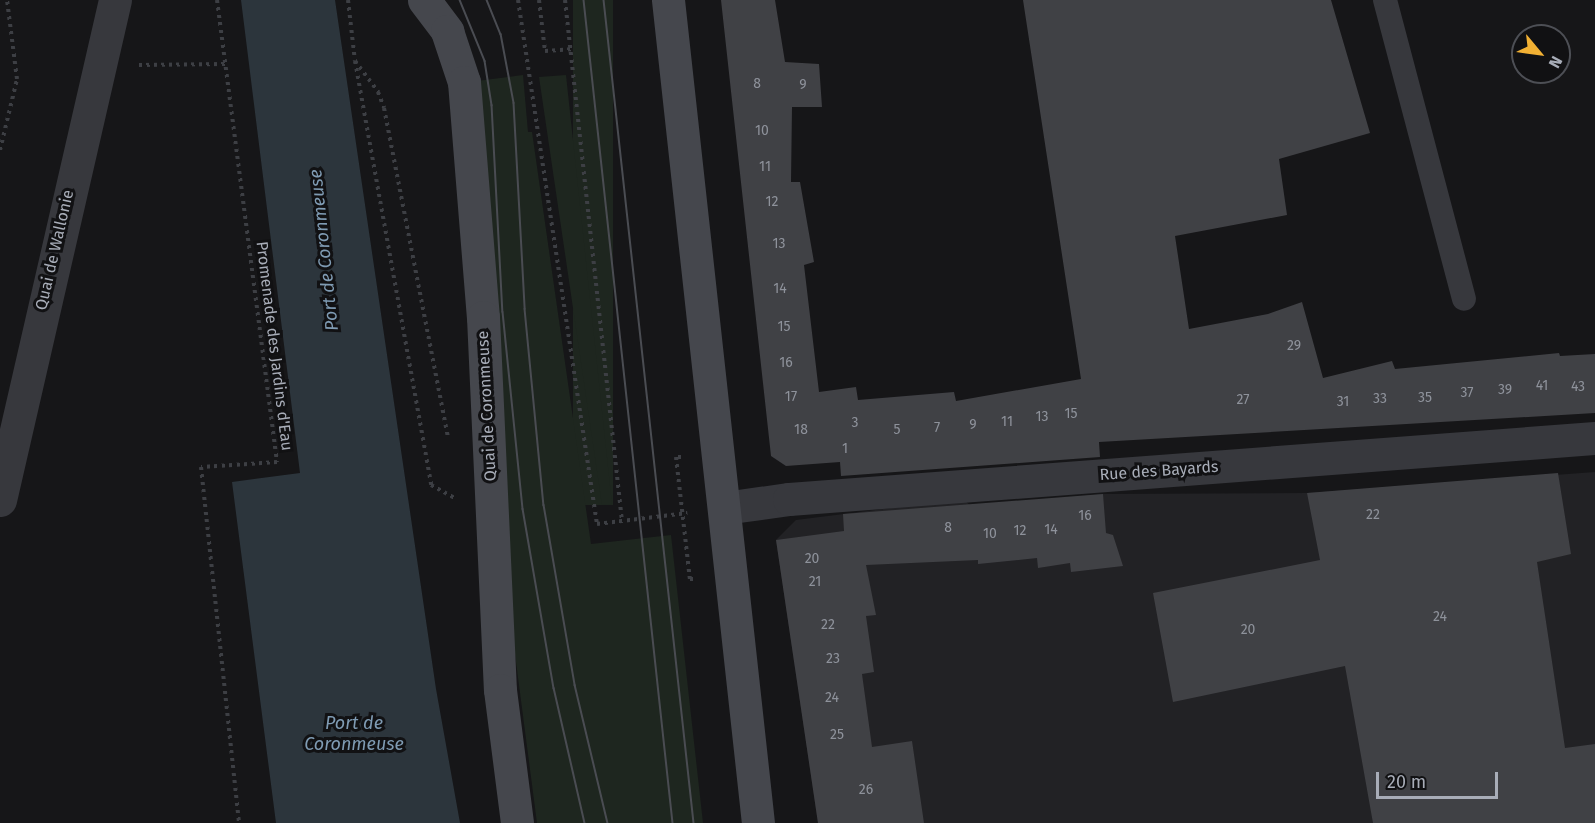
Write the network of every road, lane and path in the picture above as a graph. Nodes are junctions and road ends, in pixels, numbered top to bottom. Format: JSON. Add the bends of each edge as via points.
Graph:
{"nodes":[{"id":1,"x":7,"y":0,"type":"edge"},
{"id":2,"x":115,"y":0,"type":"edge"},
{"id":3,"x":217,"y":0,"type":"edge"},
{"id":4,"x":348,"y":0,"type":"edge"},
{"id":5,"x":424,"y":0,"type":"edge"},
{"id":6,"x":518,"y":0,"type":"edge"},
{"id":7,"x":539,"y":0,"type":"edge"},
{"id":8,"x":565,"y":0,"type":"edge"},
{"id":9,"x":668,"y":0,"type":"edge"},
{"id":10,"x":1385,"y":0,"type":"edge"},
{"id":11,"x":571,"y":49,"type":"junction"},
{"id":12,"x":355,"y":61,"type":"junction"},
{"id":13,"x":225,"y":64,"type":"junction"},
{"id":14,"x":133,"y":65,"type":"dead end"},
{"id":15,"x":0,"y":150,"type":"edge"},
{"id":16,"x":1464,"y":299,"type":"dead end"},
{"id":17,"x":1595,"y":438,"type":"edge"},
{"id":18,"x":450,"y":444,"type":"dead end"},
{"id":19,"x":459,"y":490,"type":"dead end"},
{"id":20,"x":0,"y":500,"type":"edge"},
{"id":21,"x":724,"y":508,"type":"junction"},
{"id":22,"x":682,"y":513,"type":"dead end"},
{"id":23,"x":622,"y":521,"type":"junction"},
{"id":24,"x":239,"y":823,"type":"edge"},
{"id":25,"x":517,"y":823,"type":"edge"},
{"id":26,"x":758,"y":823,"type":"edge"}],
"edges":[{"from":1,"to":15,"type":"path","via":[[17,69]]},
{"from":2,"to":20,"type":"street","name":"Quai de Wallonie"},
{"from":3,"to":13,"type":"path","name":"Promenade des Jardins d'Eau"},
{"from":4,"to":12,"type":"path"},
{"from":5,"to":25,"type":"street","name":"Quai de Coronmeuse","via":[[447,31],[464,82],[483,317],[500,690]]},
{"from":6,"to":23,"type":"path","via":[[597,524]]},
{"from":7,"to":11,"type":"path","via":[[545,51]]},
{"from":8,"to":11,"type":"path"},
{"from":9,"to":21,"type":"street"},
{"from":10,"to":16,"type":"lane"},
{"from":11,"to":23,"type":"path"},
{"from":12,"to":18,"type":"path","via":[[378,92],[384,108]]},
{"from":12,"to":19,"type":"path","via":[[431,485],[461,502]]},
{"from":13,"to":14,"type":"path"},
{"from":13,"to":24,"type":"path","name":"Promenade des Jardins d'Eau","via":[[277,462],[201,467]]},
{"from":17,"to":21,"type":"street","name":"Rue des Bayards","via":[[789,499]]},
{"from":21,"to":26,"type":"street"},
{"from":22,"to":23,"type":"path"}]}
